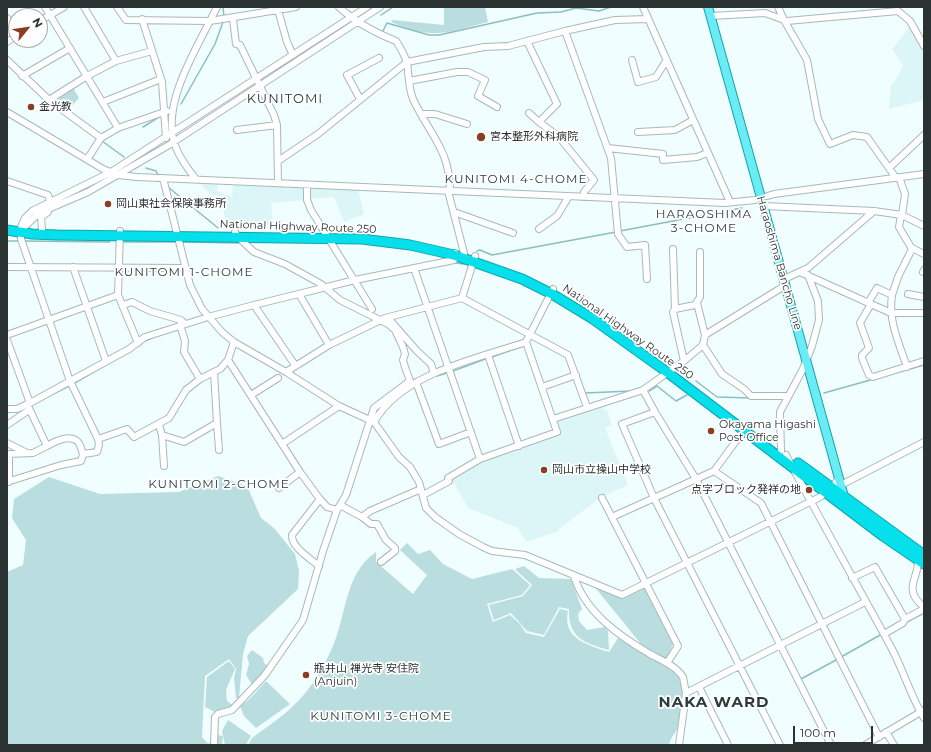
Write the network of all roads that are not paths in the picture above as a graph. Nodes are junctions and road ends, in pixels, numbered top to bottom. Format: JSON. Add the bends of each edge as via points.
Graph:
{"nodes":[{"id":1,"x":44,"y":7,"type":"edge"},
{"id":2,"x":64,"y":7,"type":"edge"},
{"id":3,"x":84,"y":7,"type":"edge"},
{"id":4,"x":118,"y":7,"type":"edge"},
{"id":5,"x":217,"y":7,"type":"edge"},
{"id":6,"x":296,"y":7,"type":"edge"},
{"id":7,"x":339,"y":7,"type":"edge"},
{"id":8,"x":367,"y":7,"type":"edge"},
{"id":9,"x":380,"y":7,"type":"edge"},
{"id":10,"x":643,"y":7,"type":"edge"},
{"id":11,"x":708,"y":7,"type":"edge"},
{"id":12,"x":740,"y":7,"type":"edge"},
{"id":13,"x":778,"y":7,"type":"edge"},
{"id":14,"x":891,"y":9,"type":"edge"},
{"id":15,"x":901,"y":9,"type":"edge"},
{"id":16,"x":278,"y":10,"type":"junction"},
{"id":17,"x":741,"y":14,"type":"junction"},
{"id":18,"x":50,"y":16,"type":"junction"},
{"id":19,"x":711,"y":16,"type":"junction"},
{"id":20,"x":352,"y":17,"type":"junction"},
{"id":21,"x":233,"y":18,"type":"junction"},
{"id":22,"x":142,"y":19,"type":"junction"},
{"id":23,"x":648,"y":19,"type":"junction"},
{"id":24,"x":784,"y":20,"type":"junction"},
{"id":25,"x":210,"y":21,"type":"junction"},
{"id":26,"x":358,"y":22,"type":"junction"},
{"id":27,"x":565,"y":30,"type":"junction"},
{"id":28,"x":527,"y":41,"type":"junction"},
{"id":29,"x":924,"y":46,"type":"edge"},
{"id":30,"x":70,"y":48,"type":"junction"},
{"id":31,"x":152,"y":51,"type":"junction"},
{"id":32,"x":293,"y":55,"type":"junction"},
{"id":33,"x":379,"y":58,"type":"dead end"},
{"id":34,"x":7,"y":60,"type":"edge"},
{"id":35,"x":632,"y":60,"type":"dead end"},
{"id":36,"x":116,"y":61,"type":"junction"},
{"id":37,"x":666,"y":61,"type":"junction"},
{"id":38,"x":407,"y":62,"type":"junction"},
{"id":39,"x":22,"y":76,"type":"junction"},
{"id":40,"x":87,"y":76,"type":"junction"},
{"id":41,"x":256,"y":78,"type":"junction"},
{"id":42,"x":162,"y":79,"type":"junction"},
{"id":43,"x":409,"y":81,"type":"junction"},
{"id":44,"x":260,"y":86,"type":"junction"},
{"id":45,"x":360,"y":99,"type":"junction"},
{"id":46,"x":49,"y":100,"type":"junction"},
{"id":47,"x":103,"y":102,"type":"junction"},
{"id":48,"x":497,"y":107,"type":"dead end"},
{"id":49,"x":172,"y":108,"type":"junction"},
{"id":50,"x":7,"y":112,"type":"edge"},
{"id":51,"x":164,"y":112,"type":"junction"},
{"id":52,"x":529,"y":113,"type":"dead end"},
{"id":53,"x":422,"y":114,"type":"junction"},
{"id":54,"x":693,"y":120,"type":"junction"},
{"id":55,"x":539,"y":122,"type":"junction"},
{"id":56,"x":467,"y":124,"type":"dead end"},
{"id":57,"x":277,"y":125,"type":"junction"},
{"id":58,"x":118,"y":128,"type":"junction"},
{"id":59,"x":238,"y":130,"type":"dead end"},
{"id":60,"x":638,"y":132,"type":"dead end"},
{"id":61,"x":172,"y":133,"type":"junction"},
{"id":62,"x":924,"y":135,"type":"edge"},
{"id":63,"x":101,"y":138,"type":"junction"},
{"id":64,"x":166,"y":138,"type":"junction"},
{"id":65,"x":174,"y":141,"type":"junction"},
{"id":66,"x":608,"y":148,"type":"junction"},
{"id":67,"x":707,"y":153,"type":"junction"},
{"id":68,"x":88,"y":158,"type":"junction"},
{"id":69,"x":278,"y":161,"type":"junction"},
{"id":70,"x":889,"y":168,"type":"junction"},
{"id":71,"x":111,"y":172,"type":"junction"},
{"id":72,"x":118,"y":174,"type":"junction"},
{"id":73,"x":924,"y":174,"type":"edge"},
{"id":74,"x":897,"y":177,"type":"junction"},
{"id":75,"x":163,"y":178,"type":"junction"},
{"id":76,"x":196,"y":179,"type":"junction"},
{"id":77,"x":7,"y":181,"type":"edge"},
{"id":78,"x":278,"y":183,"type":"junction"},
{"id":79,"x":307,"y":185,"type":"junction"},
{"id":80,"x":449,"y":191,"type":"junction"},
{"id":81,"x":569,"y":196,"type":"junction"},
{"id":82,"x":583,"y":197,"type":"junction"},
{"id":83,"x":615,"y":199,"type":"junction"},
{"id":84,"x":50,"y":201,"type":"junction"},
{"id":85,"x":730,"y":202,"type":"junction"},
{"id":86,"x":763,"y":202,"type":"junction"},
{"id":87,"x":59,"y":205,"type":"junction"},
{"id":88,"x":874,"y":211,"type":"junction"},
{"id":89,"x":454,"y":212,"type":"junction"},
{"id":90,"x":902,"y":215,"type":"junction"},
{"id":91,"x":7,"y":223,"type":"edge"},
{"id":92,"x":924,"y":226,"type":"edge"},
{"id":93,"x":22,"y":229,"type":"junction"},
{"id":94,"x":539,"y":229,"type":"dead end"},
{"id":95,"x":7,"y":230,"type":"edge"},
{"id":96,"x":42,"y":230,"type":"junction"},
{"id":97,"x":513,"y":233,"type":"dead end"},
{"id":98,"x":120,"y":234,"type":"junction"},
{"id":99,"x":177,"y":234,"type":"junction"},
{"id":100,"x":237,"y":234,"type":"junction"},
{"id":101,"x":328,"y":236,"type":"junction"},
{"id":102,"x":912,"y":248,"type":"junction"},
{"id":103,"x":673,"y":249,"type":"dead end"},
{"id":104,"x":700,"y":252,"type":"dead end"},
{"id":105,"x":458,"y":253,"type":"junction"},
{"id":106,"x":924,"y":254,"type":"edge"},
{"id":107,"x":475,"y":258,"type":"junction"},
{"id":108,"x":30,"y":266,"type":"junction"},
{"id":109,"x":7,"y":267,"type":"edge"},
{"id":110,"x":73,"y":267,"type":"junction"},
{"id":111,"x":120,"y":268,"type":"junction"},
{"id":112,"x":186,"y":268,"type":"junction"},
{"id":113,"x":415,"y":270,"type":"junction"},
{"id":114,"x":800,"y":272,"type":"junction"},
{"id":115,"x":808,"y":275,"type":"junction"},
{"id":116,"x":647,"y":279,"type":"dead end"},
{"id":117,"x":356,"y":282,"type":"junction"},
{"id":118,"x":785,"y":282,"type":"junction"},
{"id":119,"x":327,"y":289,"type":"junction"},
{"id":120,"x":552,"y":292,"type":"junction"},
{"id":121,"x":908,"y":294,"type":"dead end"},
{"id":122,"x":118,"y":295,"type":"junction"},
{"id":123,"x":300,"y":295,"type":"junction"},
{"id":124,"x":892,"y":295,"type":"junction"},
{"id":125,"x":924,"y":297,"type":"edge"},
{"id":126,"x":462,"y":298,"type":"junction"},
{"id":127,"x":697,"y":303,"type":"junction"},
{"id":128,"x":870,"y":303,"type":"junction"},
{"id":129,"x":123,"y":305,"type":"junction"},
{"id":130,"x":86,"y":306,"type":"junction"},
{"id":131,"x":255,"y":306,"type":"junction"},
{"id":132,"x":427,"y":308,"type":"junction"},
{"id":133,"x":372,"y":309,"type":"dead end"},
{"id":134,"x":675,"y":309,"type":"junction"},
{"id":135,"x":891,"y":313,"type":"junction"},
{"id":136,"x":924,"y":313,"type":"edge"},
{"id":137,"x":210,"y":318,"type":"junction"},
{"id":138,"x":384,"y":319,"type":"junction"},
{"id":139,"x":49,"y":320,"type":"junction"},
{"id":140,"x":182,"y":326,"type":"junction"},
{"id":141,"x":7,"y":335,"type":"edge"},
{"id":142,"x":530,"y":335,"type":"junction"},
{"id":143,"x":705,"y":336,"type":"junction"},
{"id":144,"x":7,"y":340,"type":"edge"},
{"id":145,"x":234,"y":342,"type":"junction"},
{"id":146,"x":526,"y":342,"type":"junction"},
{"id":147,"x":138,"y":343,"type":"junction"},
{"id":148,"x":329,"y":344,"type":"junction"},
{"id":149,"x":703,"y":345,"type":"junction"},
{"id":150,"x":488,"y":357,"type":"junction"},
{"id":151,"x":228,"y":360,"type":"junction"},
{"id":152,"x":806,"y":360,"type":"junction"},
{"id":153,"x":106,"y":361,"type":"junction"},
{"id":154,"x":684,"y":361,"type":"junction"},
{"id":155,"x":924,"y":361,"type":"edge"},
{"id":156,"x":295,"y":365,"type":"junction"},
{"id":157,"x":906,"y":367,"type":"junction"},
{"id":158,"x":448,"y":368,"type":"junction"},
{"id":159,"x":669,"y":371,"type":"junction"},
{"id":160,"x":214,"y":372,"type":"junction"},
{"id":161,"x":286,"y":372,"type":"junction"},
{"id":162,"x":434,"y":373,"type":"junction"},
{"id":163,"x":576,"y":375,"type":"junction"},
{"id":164,"x":278,"y":378,"type":"dead end"},
{"id":165,"x":200,"y":379,"type":"junction"},
{"id":166,"x":416,"y":382,"type":"junction"},
{"id":167,"x":71,"y":383,"type":"junction"},
{"id":168,"x":542,"y":387,"type":"junction"},
{"id":169,"x":643,"y":390,"type":"junction"},
{"id":170,"x":251,"y":395,"type":"junction"},
{"id":171,"x":787,"y":398,"type":"junction"},
{"id":172,"x":28,"y":406,"type":"junction"},
{"id":173,"x":339,"y":406,"type":"junction"},
{"id":174,"x":587,"y":407,"type":"junction"},
{"id":175,"x":7,"y":408,"type":"edge"},
{"id":176,"x":655,"y":412,"type":"junction"},
{"id":177,"x":553,"y":419,"type":"junction"},
{"id":178,"x":372,"y":421,"type":"junction"},
{"id":179,"x":217,"y":423,"type":"junction"},
{"id":180,"x":7,"y":425,"type":"edge"},
{"id":181,"x":159,"y":425,"type":"junction"},
{"id":182,"x":745,"y":428,"type":"junction"},
{"id":183,"x":471,"y":432,"type":"junction"},
{"id":184,"x":162,"y":435,"type":"junction"},
{"id":185,"x":98,"y":439,"type":"junction"},
{"id":186,"x":924,"y":442,"type":"edge"},
{"id":187,"x":7,"y":443,"type":"edge"},
{"id":188,"x":282,"y":444,"type":"junction"},
{"id":189,"x":47,"y":446,"type":"junction"},
{"id":190,"x":519,"y":446,"type":"junction"},
{"id":191,"x":219,"y":450,"type":"dead end"},
{"id":192,"x":27,"y":453,"type":"junction"},
{"id":193,"x":783,"y":453,"type":"junction"},
{"id":194,"x":8,"y":454,"type":"edge"},
{"id":195,"x":83,"y":454,"type":"junction"},
{"id":196,"x":480,"y":459,"type":"junction"},
{"id":197,"x":791,"y":465,"type":"junction"},
{"id":198,"x":164,"y":466,"type":"dead end"},
{"id":199,"x":714,"y":470,"type":"junction"},
{"id":200,"x":300,"y":472,"type":"junction"},
{"id":201,"x":696,"y":479,"type":"junction"},
{"id":202,"x":8,"y":482,"type":"edge"},
{"id":203,"x":835,"y":486,"type":"junction"},
{"id":204,"x":279,"y":488,"type":"dead end"},
{"id":205,"x":422,"y":492,"type":"junction"},
{"id":206,"x":602,"y":498,"type":"dead end"},
{"id":207,"x":654,"y":498,"type":"junction"},
{"id":208,"x":845,"y":498,"type":"junction"},
{"id":209,"x":320,"y":499,"type":"junction"},
{"id":210,"x":810,"y":501,"type":"junction"},
{"id":211,"x":339,"y":507,"type":"junction"},
{"id":212,"x":856,"y":516,"type":"junction"},
{"id":213,"x":362,"y":517,"type":"junction"},
{"id":214,"x":612,"y":517,"type":"junction"},
{"id":215,"x":770,"y":522,"type":"junction"},
{"id":216,"x":728,"y":543,"type":"junction"},
{"id":217,"x":922,"y":559,"type":"edge"},
{"id":218,"x":381,"y":562,"type":"dead end"},
{"id":219,"x":687,"y":564,"type":"junction"},
{"id":220,"x":319,"y":566,"type":"junction"},
{"id":221,"x":574,"y":576,"type":"junction"},
{"id":222,"x":852,"y":578,"type":"junction"},
{"id":223,"x":647,"y":583,"type":"junction"},
{"id":224,"x":865,"y":602,"type":"junction"},
{"id":225,"x":924,"y":608,"type":"edge"},
{"id":226,"x":905,"y":619,"type":"junction"},
{"id":227,"x":822,"y":624,"type":"junction"},
{"id":228,"x":884,"y":634,"type":"junction"},
{"id":229,"x":780,"y":646,"type":"junction"},
{"id":230,"x":667,"y":664,"type":"junction"},
{"id":231,"x":739,"y":666,"type":"junction"},
{"id":232,"x":699,"y":687,"type":"junction"},
{"id":233,"x":686,"y":693,"type":"junction"},
{"id":234,"x":922,"y":710,"type":"edge"},
{"id":235,"x":924,"y":718,"type":"edge"},
{"id":236,"x":886,"y":732,"type":"junction"},
{"id":237,"x":878,"y":737,"type":"junction"},
{"id":238,"x":214,"y":745,"type":"edge"},
{"id":239,"x":679,"y":745,"type":"edge"},
{"id":240,"x":728,"y":745,"type":"edge"},
{"id":241,"x":780,"y":745,"type":"edge"},
{"id":242,"x":831,"y":745,"type":"edge"},
{"id":243,"x":866,"y":745,"type":"edge"},
{"id":244,"x":894,"y":745,"type":"edge"}],
"edges":[{"from":1,"to":18,"type":"street"},
{"from":2,"to":18,"type":"street"},
{"from":3,"to":36,"type":"street"},
{"from":4,"to":22,"type":"street","via":[[126,20]]},
{"from":5,"to":25,"type":"street"},
{"from":6,"to":16,"type":"street"},
{"from":7,"to":20,"type":"street"},
{"from":8,"to":20,"type":"street"},
{"from":9,"to":26,"type":"street"},
{"from":10,"to":23,"type":"street"},
{"from":11,"to":19,"type":"main road","name":"Haraoshima Bancho Line"},
{"from":12,"to":17,"type":"street"},
{"from":13,"to":24,"type":"street"},
{"from":14,"to":15,"type":"street"},
{"from":14,"to":24,"type":"street","via":[[818,19]]},
{"from":15,"to":29,"type":"street"},
{"from":16,"to":21,"type":"street"},
{"from":16,"to":32,"type":"street"},
{"from":17,"to":19,"type":"street"},
{"from":17,"to":24,"type":"street","via":[[765,13]]},
{"from":18,"to":30,"type":"street"},
{"from":19,"to":86,"type":"main road","name":"Haraoshima Bancho Line"},
{"from":20,"to":26,"type":"street"},
{"from":20,"to":32,"type":"street"},
{"from":21,"to":25,"type":"street"},
{"from":21,"to":41,"type":"street","via":[[236,44],[240,45]]},
{"from":22,"to":25,"type":"street"},
{"from":22,"to":31,"type":"street"},
{"from":23,"to":27,"type":"street","via":[[615,20]]},
{"from":23,"to":37,"type":"street"},
{"from":24,"to":70,"type":"street","via":[[807,60],[818,119],[830,144],[853,135],[867,137]]},
{"from":25,"to":49,"type":"street","via":[[178,88]]},
{"from":26,"to":38,"type":"street","via":[[396,41]]},
{"from":26,"to":44,"type":"street"},
{"from":27,"to":28,"type":"street"},
{"from":27,"to":66,"type":"street"},
{"from":28,"to":38,"type":"street"},
{"from":28,"to":55,"type":"street","via":[[557,104]]},
{"from":30,"to":39,"type":"street"},
{"from":30,"to":40,"type":"street"},
{"from":31,"to":36,"type":"street"},
{"from":31,"to":42,"type":"street"},
{"from":32,"to":41,"type":"street"},
{"from":33,"to":45,"type":"street","via":[[347,75]]},
{"from":34,"to":39,"type":"street"},
{"from":35,"to":37,"type":"street","via":[[638,82],[656,77]]},
{"from":36,"to":40,"type":"street"},
{"from":37,"to":54,"type":"street"},
{"from":38,"to":43,"type":"street"},
{"from":38,"to":45,"type":"street"},
{"from":39,"to":46,"type":"street"},
{"from":40,"to":46,"type":"street"},
{"from":40,"to":47,"type":"street"},
{"from":41,"to":44,"type":"street"},
{"from":41,"to":61,"type":"street"},
{"from":42,"to":47,"type":"street"},
{"from":42,"to":51,"type":"street"},
{"from":43,"to":48,"type":"street","via":[[468,72],[485,80],[478,96]]},
{"from":43,"to":53,"type":"street","via":[[413,99]]},
{"from":44,"to":57,"type":"street"},
{"from":44,"to":65,"type":"street"},
{"from":45,"to":69,"type":"street","via":[[318,134]]},
{"from":46,"to":63,"type":"street"},
{"from":47,"to":58,"type":"street"},
{"from":49,"to":51,"type":"street"},
{"from":49,"to":61,"type":"street"},
{"from":50,"to":68,"type":"street"},
{"from":51,"to":58,"type":"street"},
{"from":51,"to":64,"type":"street"},
{"from":52,"to":55,"type":"street"},
{"from":53,"to":56,"type":"street","via":[[435,114]]},
{"from":53,"to":80,"type":"street","via":[[446,161]]},
{"from":54,"to":60,"type":"street","via":[[675,130]]},
{"from":54,"to":67,"type":"street"},
{"from":55,"to":82,"type":"street","via":[[560,137],[594,180]]},
{"from":57,"to":59,"type":"street"},
{"from":57,"to":69,"type":"street"},
{"from":58,"to":63,"type":"street"},
{"from":61,"to":64,"type":"street"},
{"from":61,"to":65,"type":"street"},
{"from":62,"to":70,"type":"street"},
{"from":63,"to":68,"type":"street"},
{"from":64,"to":71,"type":"street"},
{"from":65,"to":72,"type":"street"},
{"from":65,"to":76,"type":"street"},
{"from":66,"to":67,"type":"street","via":[[664,154],[663,160],[697,157]]},
{"from":66,"to":83,"type":"street"},
{"from":67,"to":85,"type":"street"},
{"from":68,"to":71,"type":"street"},
{"from":69,"to":78,"type":"street"},
{"from":70,"to":74,"type":"street"},
{"from":71,"to":72,"type":"street"},
{"from":71,"to":84,"type":"street"},
{"from":72,"to":75,"type":"street"},
{"from":72,"to":87,"type":"street"},
{"from":73,"to":74,"type":"street"},
{"from":74,"to":86,"type":"street","via":[[774,194]]},
{"from":74,"to":90,"type":"street","via":[[905,194]]},
{"from":75,"to":76,"type":"street"},
{"from":75,"to":99,"type":"street"},
{"from":76,"to":78,"type":"street"},
{"from":77,"to":84,"type":"street","via":[[48,195]]},
{"from":78,"to":79,"type":"street"},
{"from":79,"to":80,"type":"street"},
{"from":79,"to":101,"type":"street","via":[[307,200]]},
{"from":80,"to":81,"type":"street"},
{"from":80,"to":89,"type":"street"},
{"from":81,"to":82,"type":"street"},
{"from":81,"to":94,"type":"street","via":[[557,216]]},
{"from":82,"to":83,"type":"street"},
{"from":83,"to":85,"type":"street"},
{"from":83,"to":116,"type":"street","via":[[618,231],[627,247],[644,245]]},
{"from":84,"to":93,"type":"street","via":[[25,218]]},
{"from":85,"to":86,"type":"street"},
{"from":86,"to":88,"type":"street"},
{"from":86,"to":118,"type":"main road","name":"Haraoshima Bancho Line"},
{"from":87,"to":93,"type":"street","via":[[35,216]]},
{"from":87,"to":96,"type":"street","via":[[42,217]]},
{"from":88,"to":90,"type":"street"},
{"from":88,"to":114,"type":"street","via":[[808,268]]},
{"from":89,"to":97,"type":"street"},
{"from":89,"to":105,"type":"street"},
{"from":90,"to":92,"type":"street"},
{"from":90,"to":102,"type":"street","via":[[899,227]]},
{"from":91,"to":93,"type":"highway","name":"National Highway Route 250"},
{"from":93,"to":95,"type":"highway","name":"National Highway Route 250"},
{"from":93,"to":96,"type":"highway","name":"National Highway Route 250"},
{"from":93,"to":98,"type":"highway","name":"National Highway Route 250"},
{"from":93,"to":108,"type":"street"},
{"from":96,"to":98,"type":"highway","name":"National Highway Route 250"},
{"from":98,"to":99,"type":"highway","name":"National Highway Route 250"},
{"from":98,"to":111,"type":"street"},
{"from":99,"to":100,"type":"highway","name":"National Highway Route 250"},
{"from":99,"to":112,"type":"street"},
{"from":100,"to":101,"type":"highway","name":"National Highway Route 250"},
{"from":100,"to":119,"type":"street","via":[[254,252],[285,264]]},
{"from":101,"to":105,"type":"highway","name":"National Highway Route 250","via":[[364,235],[411,240]]},
{"from":101,"to":117,"type":"street"},
{"from":102,"to":106,"type":"street"},
{"from":102,"to":124,"type":"street"},
{"from":103,"to":134,"type":"street"},
{"from":104,"to":127,"type":"street","via":[[700,297]]},
{"from":105,"to":107,"type":"highway","name":"National Highway Route 250"},
{"from":105,"to":113,"type":"street","via":[[454,260]]},
{"from":107,"to":120,"type":"highway","name":"National Highway Route 250"},
{"from":107,"to":126,"type":"street"},
{"from":108,"to":109,"type":"street"},
{"from":108,"to":110,"type":"street"},
{"from":108,"to":139,"type":"street"},
{"from":110,"to":111,"type":"street"},
{"from":110,"to":130,"type":"street"},
{"from":111,"to":112,"type":"street"},
{"from":111,"to":122,"type":"street"},
{"from":112,"to":137,"type":"street","via":[[198,301]]},
{"from":113,"to":117,"type":"street"},
{"from":113,"to":132,"type":"street"},
{"from":114,"to":115,"type":"street"},
{"from":114,"to":118,"type":"street"},
{"from":115,"to":128,"type":"street"},
{"from":115,"to":152,"type":"street","via":[[818,301],[819,314]]},
{"from":117,"to":119,"type":"street"},
{"from":117,"to":133,"type":"street"},
{"from":118,"to":143,"type":"street"},
{"from":118,"to":152,"type":"main road","name":"Haraoshima Bancho Line"},
{"from":119,"to":123,"type":"street"},
{"from":119,"to":138,"type":"street","via":[[340,300]]},
{"from":120,"to":142,"type":"street"},
{"from":120,"to":159,"type":"highway","name":"National Highway Route 250","via":[[595,315]]},
{"from":121,"to":125,"type":"street"},
{"from":122,"to":129,"type":"street"},
{"from":122,"to":130,"type":"street"},
{"from":123,"to":131,"type":"street"},
{"from":123,"to":148,"type":"street"},
{"from":124,"to":128,"type":"street","via":[[877,288]]},
{"from":124,"to":135,"type":"street"},
{"from":126,"to":132,"type":"street"},
{"from":126,"to":142,"type":"street"},
{"from":127,"to":134,"type":"street"},
{"from":127,"to":143,"type":"street"},
{"from":128,"to":135,"type":"street"},
{"from":128,"to":157,"type":"street","via":[[860,323],[869,348],[862,358],[869,375],[873,377]]},
{"from":129,"to":140,"type":"street","via":[[132,302],[150,311],[181,320]]},
{"from":129,"to":147,"type":"street"},
{"from":130,"to":139,"type":"street"},
{"from":130,"to":153,"type":"street"},
{"from":131,"to":137,"type":"street"},
{"from":131,"to":156,"type":"street"},
{"from":132,"to":138,"type":"street"},
{"from":132,"to":158,"type":"street"},
{"from":134,"to":154,"type":"street","via":[[673,312]]},
{"from":135,"to":136,"type":"street"},
{"from":135,"to":157,"type":"street"},
{"from":137,"to":140,"type":"street"},
{"from":137,"to":145,"type":"street"},
{"from":138,"to":148,"type":"street"},
{"from":138,"to":162,"type":"street","via":[[431,364]]},
{"from":138,"to":178,"type":"street","via":[[394,330],[406,354],[405,367],[410,381],[374,408]]},
{"from":139,"to":141,"type":"street"},
{"from":139,"to":167,"type":"street"},
{"from":140,"to":147,"type":"street","via":[[145,337]]},
{"from":140,"to":165,"type":"street","via":[[184,352]]},
{"from":142,"to":146,"type":"street"},
{"from":142,"to":163,"type":"street","via":[[568,355]]},
{"from":143,"to":149,"type":"street"},
{"from":144,"to":172,"type":"street"},
{"from":145,"to":151,"type":"street"},
{"from":145,"to":161,"type":"street"},
{"from":146,"to":150,"type":"street"},
{"from":146,"to":168,"type":"street"},
{"from":147,"to":153,"type":"street"},
{"from":148,"to":156,"type":"street"},
{"from":149,"to":154,"type":"street"},
{"from":149,"to":171,"type":"street","via":[[722,374],[744,388],[751,396]]},
{"from":150,"to":158,"type":"street"},
{"from":150,"to":190,"type":"street"},
{"from":151,"to":160,"type":"street"},
{"from":151,"to":170,"type":"street"},
{"from":152,"to":171,"type":"street"},
{"from":152,"to":203,"type":"main road","name":"Haraoshima Bancho Line"},
{"from":153,"to":167,"type":"street"},
{"from":154,"to":159,"type":"street"},
{"from":155,"to":157,"type":"street"},
{"from":156,"to":161,"type":"street"},
{"from":158,"to":162,"type":"street"},
{"from":158,"to":183,"type":"street"},
{"from":159,"to":169,"type":"street"},
{"from":159,"to":182,"type":"highway","name":"National Highway Route 250"},
{"from":160,"to":165,"type":"street"},
{"from":160,"to":179,"type":"street"},
{"from":161,"to":173,"type":"street"},
{"from":162,"to":166,"type":"street"},
{"from":163,"to":168,"type":"street"},
{"from":163,"to":174,"type":"street"},
{"from":164,"to":170,"type":"street"},
{"from":165,"to":181,"type":"street","via":[[186,390],[169,418]]},
{"from":166,"to":178,"type":"street","via":[[393,398]]},
{"from":166,"to":183,"type":"street","via":[[439,444]]},
{"from":167,"to":172,"type":"street"},
{"from":167,"to":185,"type":"street"},
{"from":168,"to":177,"type":"street"},
{"from":169,"to":174,"type":"street"},
{"from":169,"to":176,"type":"street"},
{"from":170,"to":188,"type":"street"},
{"from":171,"to":193,"type":"street","via":[[780,412]]},
{"from":172,"to":175,"type":"street"},
{"from":172,"to":180,"type":"street"},
{"from":172,"to":189,"type":"street"},
{"from":173,"to":178,"type":"street"},
{"from":173,"to":188,"type":"street"},
{"from":174,"to":177,"type":"street"},
{"from":176,"to":201,"type":"street"},
{"from":176,"to":207,"type":"street","via":[[622,424]]},
{"from":177,"to":190,"type":"street","via":[[558,432]]},
{"from":178,"to":205,"type":"street","via":[[399,457],[410,467]]},
{"from":178,"to":211,"type":"street","via":[[346,495]]},
{"from":179,"to":184,"type":"street","via":[[184,442]]},
{"from":179,"to":191,"type":"street"},
{"from":181,"to":184,"type":"street"},
{"from":181,"to":185,"type":"street","via":[[134,436],[127,430]]},
{"from":182,"to":193,"type":"highway","name":"National Highway Route 250"},
{"from":182,"to":197,"type":"highway","name":"National Highway Route 250"},
{"from":182,"to":199,"type":"street"},
{"from":183,"to":196,"type":"street"},
{"from":184,"to":198,"type":"street"},
{"from":185,"to":195,"type":"street","via":[[97,452]]},
{"from":186,"to":203,"type":"street"},
{"from":187,"to":192,"type":"street"},
{"from":188,"to":200,"type":"street"},
{"from":189,"to":192,"type":"street"},
{"from":189,"to":195,"type":"street","via":[[58,440],[75,440]]},
{"from":190,"to":196,"type":"street"},
{"from":192,"to":194,"type":"street"},
{"from":193,"to":197,"type":"street"},
{"from":193,"to":203,"type":"highway","name":"National Highway Route 250"},
{"from":194,"to":202,"type":"street"},
{"from":195,"to":202,"type":"street","via":[[81,461]]},
{"from":196,"to":205,"type":"street","via":[[448,478],[449,481]]},
{"from":197,"to":203,"type":"highway","name":"National Highway Route 250"},
{"from":197,"to":210,"type":"street"},
{"from":199,"to":201,"type":"street"},
{"from":199,"to":215,"type":"street","via":[[760,503]]},
{"from":200,"to":204,"type":"street"},
{"from":200,"to":209,"type":"street"},
{"from":201,"to":207,"type":"street"},
{"from":201,"to":216,"type":"street"},
{"from":203,"to":208,"type":"highway","name":"National Highway Route 250"},
{"from":203,"to":210,"type":"street"},
{"from":203,"to":212,"type":"highway","name":"National Highway Route 250"},
{"from":205,"to":213,"type":"street","via":[[370,511]]},
{"from":205,"to":221,"type":"street","via":[[426,508],[435,517],[472,542],[492,551],[526,555]]},
{"from":206,"to":214,"type":"street"},
{"from":207,"to":214,"type":"street"},
{"from":207,"to":219,"type":"street"},
{"from":208,"to":212,"type":"main road"},
{"from":208,"to":217,"type":"highway","name":"National Highway Route 250"},
{"from":209,"to":211,"type":"street","via":[[327,507]]},
{"from":209,"to":220,"type":"street","via":[[297,528],[292,539],[295,545]]},
{"from":210,"to":215,"type":"street"},
{"from":210,"to":222,"type":"street"},
{"from":211,"to":213,"type":"street"},
{"from":211,"to":220,"type":"street"},
{"from":212,"to":217,"type":"highway","name":"National Highway Route 250"},
{"from":213,"to":218,"type":"street","via":[[371,524],[377,524],[386,540],[395,548],[395,551]]},
{"from":214,"to":223,"type":"street"},
{"from":215,"to":216,"type":"street"},
{"from":215,"to":227,"type":"street"},
{"from":216,"to":219,"type":"street"},
{"from":216,"to":229,"type":"street"},
{"from":217,"to":225,"type":"street","via":[[912,585],[914,595]]},
{"from":219,"to":223,"type":"street"},
{"from":219,"to":231,"type":"street"},
{"from":220,"to":238,"type":"street","via":[[303,620],[265,675],[232,710],[215,717]]},
{"from":221,"to":223,"type":"street","via":[[622,595]]},
{"from":221,"to":230,"type":"street","via":[[586,601],[609,626],[623,638]]},
{"from":222,"to":224,"type":"street"},
{"from":222,"to":226,"type":"street","via":[[875,567]]},
{"from":223,"to":230,"type":"street","via":[[678,646]]},
{"from":224,"to":227,"type":"street"},
{"from":224,"to":228,"type":"street"},
{"from":225,"to":226,"type":"street"},
{"from":226,"to":228,"type":"street","via":[[903,623]]},
{"from":227,"to":229,"type":"street"},
{"from":227,"to":237,"type":"street"},
{"from":228,"to":234,"type":"street"},
{"from":229,"to":231,"type":"street"},
{"from":229,"to":242,"type":"street"},
{"from":230,"to":233,"type":"street","via":[[680,673]]},
{"from":231,"to":232,"type":"street"},
{"from":231,"to":241,"type":"street"},
{"from":232,"to":233,"type":"street"},
{"from":232,"to":240,"type":"street"},
{"from":233,"to":239,"type":"street"},
{"from":234,"to":235,"type":"street"},
{"from":234,"to":236,"type":"street"},
{"from":236,"to":237,"type":"street"},
{"from":236,"to":244,"type":"street"},
{"from":237,"to":243,"type":"street"}]}
